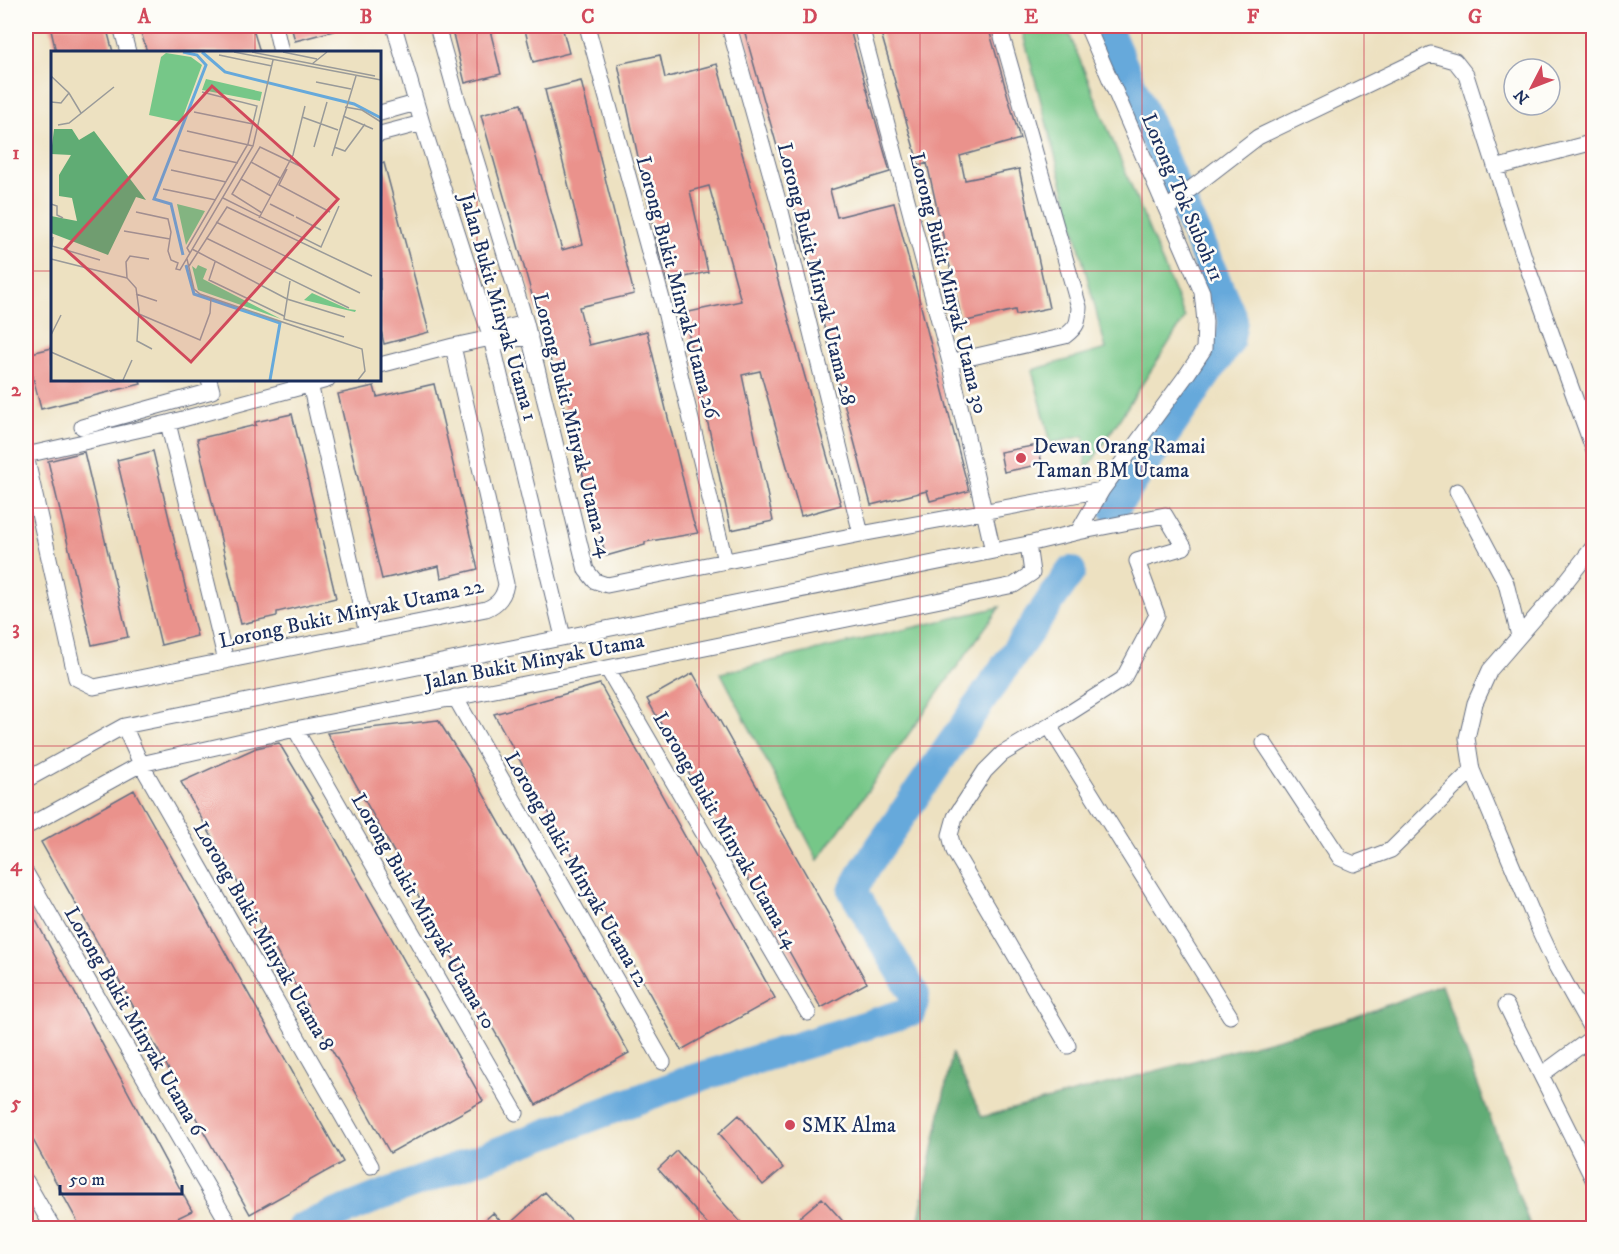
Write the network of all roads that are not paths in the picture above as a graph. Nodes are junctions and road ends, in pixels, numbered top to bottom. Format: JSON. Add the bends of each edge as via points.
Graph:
{"nodes":[{"id":1,"x":121,"y":26,"type":"edge"},
{"id":2,"x":274,"y":26,"type":"edge"},
{"id":3,"x":394,"y":26,"type":"edge"},
{"id":4,"x":437,"y":26,"type":"edge"},
{"id":5,"x":587,"y":26,"type":"edge"},
{"id":6,"x":729,"y":26,"type":"edge"},
{"id":7,"x":861,"y":26,"type":"edge"},
{"id":8,"x":999,"y":26,"type":"edge"},
{"id":9,"x":1087,"y":26,"type":"edge"},
{"id":10,"x":128,"y":51,"type":"edge"},
{"id":11,"x":281,"y":51,"type":"edge"},
{"id":12,"x":416,"y":103,"type":"junction"},
{"id":13,"x":381,"y":113,"type":"edge"},
{"id":14,"x":422,"y":123,"type":"junction"},
{"id":15,"x":381,"y":134,"type":"edge"},
{"id":16,"x":1593,"y":142,"type":"edge"},
{"id":17,"x":1495,"y":168,"type":"junction"},
{"id":18,"x":1170,"y":206,"type":"junction"},
{"id":19,"x":528,"y":330,"type":"junction"},
{"id":20,"x":491,"y":338,"type":"junction"},
{"id":21,"x":453,"y":346,"type":"junction"},
{"id":22,"x":950,"y":362,"type":"junction"},
{"id":23,"x":381,"y":365,"type":"edge"},
{"id":24,"x":209,"y":381,"type":"edge"},
{"id":25,"x":323,"y":381,"type":"edge"},
{"id":26,"x":310,"y":384,"type":"junction"},
{"id":27,"x":168,"y":423,"type":"junction"},
{"id":28,"x":82,"y":427,"type":"dead end"},
{"id":29,"x":1593,"y":451,"type":"edge"},
{"id":30,"x":26,"y":455,"type":"edge"},
{"id":31,"x":1102,"y":490,"type":"junction"},
{"id":32,"x":1456,"y":491,"type":"dead end"},
{"id":33,"x":984,"y":512,"type":"junction"},
{"id":34,"x":1078,"y":532,"type":"junction"},
{"id":35,"x":861,"y":534,"type":"junction"},
{"id":36,"x":1028,"y":544,"type":"junction"},
{"id":37,"x":1593,"y":546,"type":"edge"},
{"id":38,"x":993,"y":551,"type":"junction"},
{"id":39,"x":726,"y":561,"type":"junction"},
{"id":40,"x":367,"y":633,"type":"junction"},
{"id":41,"x":1519,"y":636,"type":"junction"},
{"id":42,"x":563,"y":637,"type":"junction"},
{"id":43,"x":226,"y":661,"type":"junction"},
{"id":44,"x":607,"y":668,"type":"junction"},
{"id":45,"x":455,"y":697,"type":"junction"},
{"id":46,"x":124,"y":726,"type":"junction"},
{"id":47,"x":1049,"y":726,"type":"junction"},
{"id":48,"x":295,"y":729,"type":"junction"},
{"id":49,"x":1264,"y":743,"type":"dead end"},
{"id":50,"x":141,"y":764,"type":"junction"},
{"id":51,"x":1472,"y":770,"type":"junction"},
{"id":52,"x":26,"y":780,"type":"edge"},
{"id":53,"x":26,"y":827,"type":"edge"},
{"id":54,"x":26,"y":873,"type":"edge"},
{"id":55,"x":1506,"y":1005,"type":"dead end"},
{"id":56,"x":808,"y":1013,"type":"dead end"},
{"id":57,"x":1230,"y":1016,"type":"dead end"},
{"id":58,"x":1593,"y":1035,"type":"edge"},
{"id":59,"x":1068,"y":1046,"type":"dead end"},
{"id":60,"x":663,"y":1062,"type":"dead end"},
{"id":61,"x":1541,"y":1075,"type":"junction"},
{"id":62,"x":516,"y":1113,"type":"dead end"},
{"id":63,"x":370,"y":1166,"type":"dead end"},
{"id":64,"x":26,"y":1181,"type":"edge"},
{"id":65,"x":1593,"y":1181,"type":"edge"},
{"id":66,"x":227,"y":1221,"type":"dead end"},
{"id":67,"x":53,"y":1228,"type":"edge"}],
"edges":[{"from":1,"to":10,"type":"street"},
{"from":2,"to":11,"type":"street"},
{"from":3,"to":12,"type":"street","name":"Jalan Bukit Minyak Utama 1"},
{"from":4,"to":19,"type":"street","name":"Lorong Bukit Minyak Utama 24"},
{"from":5,"to":39,"type":"street","name":"Lorong Bukit Minyak Utama 26","via":[[662,299]]},
{"from":6,"to":35,"type":"street","name":"Lorong Bukit Minyak Utama 28","via":[[781,211]]},
{"from":7,"to":22,"type":"street","name":"Lorong Bukit Minyak Utama 30"},
{"from":8,"to":22,"type":"street","via":[[1079,308],[1078,322],[1065,336]]},
{"from":9,"to":18,"type":"street","name":"Lorong Tok Suboh 11"},
{"from":12,"to":13,"type":"street"},
{"from":12,"to":14,"type":"street","name":"Jalan Bukit Minyak Utama 1"},
{"from":14,"to":15,"type":"street"},
{"from":14,"to":20,"type":"street","name":"Jalan Bukit Minyak Utama 1"},
{"from":16,"to":17,"type":"street"},
{"from":17,"to":18,"type":"street","via":[[1466,75],[1455,60],[1431,54],[1258,137]]},
{"from":17,"to":29,"type":"street"},
{"from":18,"to":31,"type":"street","name":"Lorong Tok Suboh 11","via":[[1202,292],[1204,349]]},
{"from":19,"to":20,"type":"street"},
{"from":19,"to":39,"type":"street","name":"Lorong Bukit Minyak Utama 24","via":[[586,570],[595,581],[607,585]]},
{"from":20,"to":21,"type":"street"},
{"from":20,"to":42,"type":"street","name":"Jalan Bukit Minyak Utama 1"},
{"from":21,"to":23,"type":"street"},
{"from":21,"to":40,"type":"street","name":"Lorong Bukit Minyak Utama 22","via":[[505,591],[501,600],[486,609]]},
{"from":22,"to":33,"type":"street","name":"Lorong Bukit Minyak Utama 30"},
{"from":24,"to":28,"type":"street","via":[[212,391]]},
{"from":25,"to":26,"type":"street"},
{"from":26,"to":27,"type":"street"},
{"from":26,"to":40,"type":"street"},
{"from":27,"to":30,"type":"street"},
{"from":27,"to":43,"type":"street"},
{"from":30,"to":43,"type":"street","name":"Lorong Bukit Minyak Utama 22","via":[[76,678],[94,687]]},
{"from":31,"to":33,"type":"street","name":"Lorong Bukit Minyak Utama 24"},
{"from":31,"to":34,"type":"street","name":"Lorong Tok Suboh 11"},
{"from":32,"to":41,"type":"street","via":[[1506,583]]},
{"from":33,"to":35,"type":"street","name":"Lorong Bukit Minyak Utama 24"},
{"from":33,"to":38,"type":"street","name":"Lorong Bukit Minyak Utama 30"},
{"from":34,"to":36,"type":"street","name":"Jalan Bukit Minyak Utama"},
{"from":34,"to":47,"type":"street","name":"Jalan Bukit Minyak Utama","via":[[1165,515],[1184,547],[1137,561],[1157,615],[1123,679]]},
{"from":35,"to":39,"type":"street","name":"Lorong Bukit Minyak Utama 24"},
{"from":36,"to":38,"type":"street","name":"Jalan Bukit Minyak Utama"},
{"from":36,"to":44,"type":"street","name":"Jalan Bukit Minyak Utama","via":[[1032,573],[1014,585]]},
{"from":37,"to":41,"type":"street"},
{"from":38,"to":42,"type":"street","name":"Jalan Bukit Minyak Utama"},
{"from":40,"to":43,"type":"street","name":"Lorong Bukit Minyak Utama 22"},
{"from":41,"to":51,"type":"street","via":[[1490,670],[1475,703],[1467,738]]},
{"from":42,"to":46,"type":"street","name":"Jalan Bukit Minyak Utama"},
{"from":44,"to":45,"type":"street","name":"Jalan Bukit Minyak Utama"},
{"from":44,"to":56,"type":"street","name":"Lorong Bukit Minyak Utama 14"},
{"from":45,"to":48,"type":"street","name":"Jalan Bukit Minyak Utama"},
{"from":45,"to":60,"type":"street","name":"Lorong Bukit Minyak Utama 12"},
{"from":46,"to":50,"type":"street","name":"Lorong Bukit Minyak Utama 8"},
{"from":46,"to":52,"type":"street","name":"Jalan Bukit Minyak Utama"},
{"from":47,"to":57,"type":"street"},
{"from":47,"to":59,"type":"street","via":[[1002,754],[985,771],[955,817],[950,835],[954,851]]},
{"from":48,"to":50,"type":"street","name":"Jalan Bukit Minyak Utama"},
{"from":48,"to":62,"type":"street","name":"Lorong Bukit Minyak Utama 10"},
{"from":49,"to":51,"type":"street","via":[[1340,858],[1354,864],[1391,850]]},
{"from":50,"to":53,"type":"street","name":"Jalan Bukit Minyak Utama"},
{"from":50,"to":63,"type":"street","name":"Lorong Bukit Minyak Utama 8"},
{"from":51,"to":58,"type":"street","via":[[1541,934]]},
{"from":54,"to":66,"type":"street","name":"Lorong Bukit Minyak Utama 6"},
{"from":55,"to":61,"type":"street"},
{"from":58,"to":61,"type":"street"},
{"from":61,"to":65,"type":"street"},
{"from":64,"to":67,"type":"street"}]}
